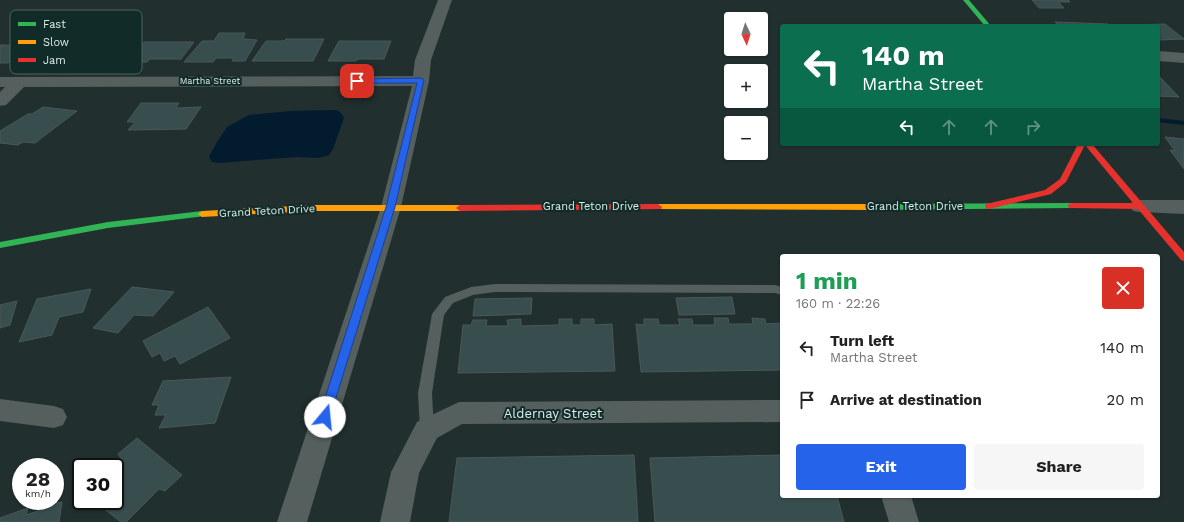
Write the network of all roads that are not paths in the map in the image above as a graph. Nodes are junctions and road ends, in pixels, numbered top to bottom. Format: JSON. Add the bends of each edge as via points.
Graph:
{"nodes":[{"id":1,"x":445,"y":0,"type":"edge"},
{"id":2,"x":966,"y":0,"type":"edge"},
{"id":3,"x":986,"y":24,"type":"edge"},
{"id":4,"x":1160,"y":56,"type":"edge"},
{"id":5,"x":1184,"y":58,"type":"edge"},
{"id":6,"x":421,"y":80,"type":"junction"},
{"id":7,"x":0,"y":82,"type":"edge"},
{"id":8,"x":21,"y":82,"type":"junction"},
{"id":9,"x":0,"y":101,"type":"edge"},
{"id":10,"x":1081,"y":146,"type":"edge"},
{"id":11,"x":1090,"y":146,"type":"edge"},
{"id":12,"x":989,"y":206,"type":"junction"},
{"id":13,"x":1140,"y":206,"type":"junction"},
{"id":14,"x":391,"y":207,"type":"junction"},
{"id":15,"x":1184,"y":207,"type":"edge"},
{"id":16,"x":0,"y":245,"type":"edge"},
{"id":17,"x":1184,"y":258,"type":"edge"},
{"id":18,"x":780,"y":290,"type":"edge"},
{"id":19,"x":0,"y":410,"type":"edge"},
{"id":20,"x":780,"y":411,"type":"edge"},
{"id":21,"x":54,"y":417,"type":"dead end"},
{"id":22,"x":427,"y":430,"type":"junction"},
{"id":23,"x":897,"y":498,"type":"edge"},
{"id":24,"x":292,"y":522,"type":"edge"},
{"id":25,"x":395,"y":522,"type":"edge"},
{"id":26,"x":904,"y":522,"type":"edge"}],
"edges":[{"from":1,"to":6,"type":"street","via":[[423,60]]},
{"from":2,"to":3,"type":"street"},
{"from":4,"to":5,"type":"street"},
{"from":6,"to":8,"type":"street","name":"Martha Street"},
{"from":6,"to":14,"type":"street"},
{"from":7,"to":8,"type":"street","name":"Martha Street"},
{"from":8,"to":9,"type":"street"},
{"from":10,"to":12,"type":"street","via":[[1063,180],[1048,192]]},
{"from":11,"to":13,"type":"street"},
{"from":12,"to":13,"type":"street","name":"Grand Teton Drive"},
{"from":12,"to":14,"type":"street","name":"Grand Teton Drive"},
{"from":13,"to":15,"type":"street","name":"Grand Teton Drive"},
{"from":13,"to":17,"type":"street"},
{"from":14,"to":16,"type":"street","name":"Grand Teton Drive","via":[[210,213],[108,225]]},
{"from":14,"to":24,"type":"street"},
{"from":18,"to":22,"type":"lane","via":[[495,288],[471,291],[450,300],[438,314],[425,393]]},
{"from":19,"to":21,"type":"street"},
{"from":20,"to":22,"type":"street","name":"Aldernay Street","via":[[459,413]]},
{"from":22,"to":25,"type":"street","via":[[405,472]]},
{"from":23,"to":26,"type":"street"}]}
